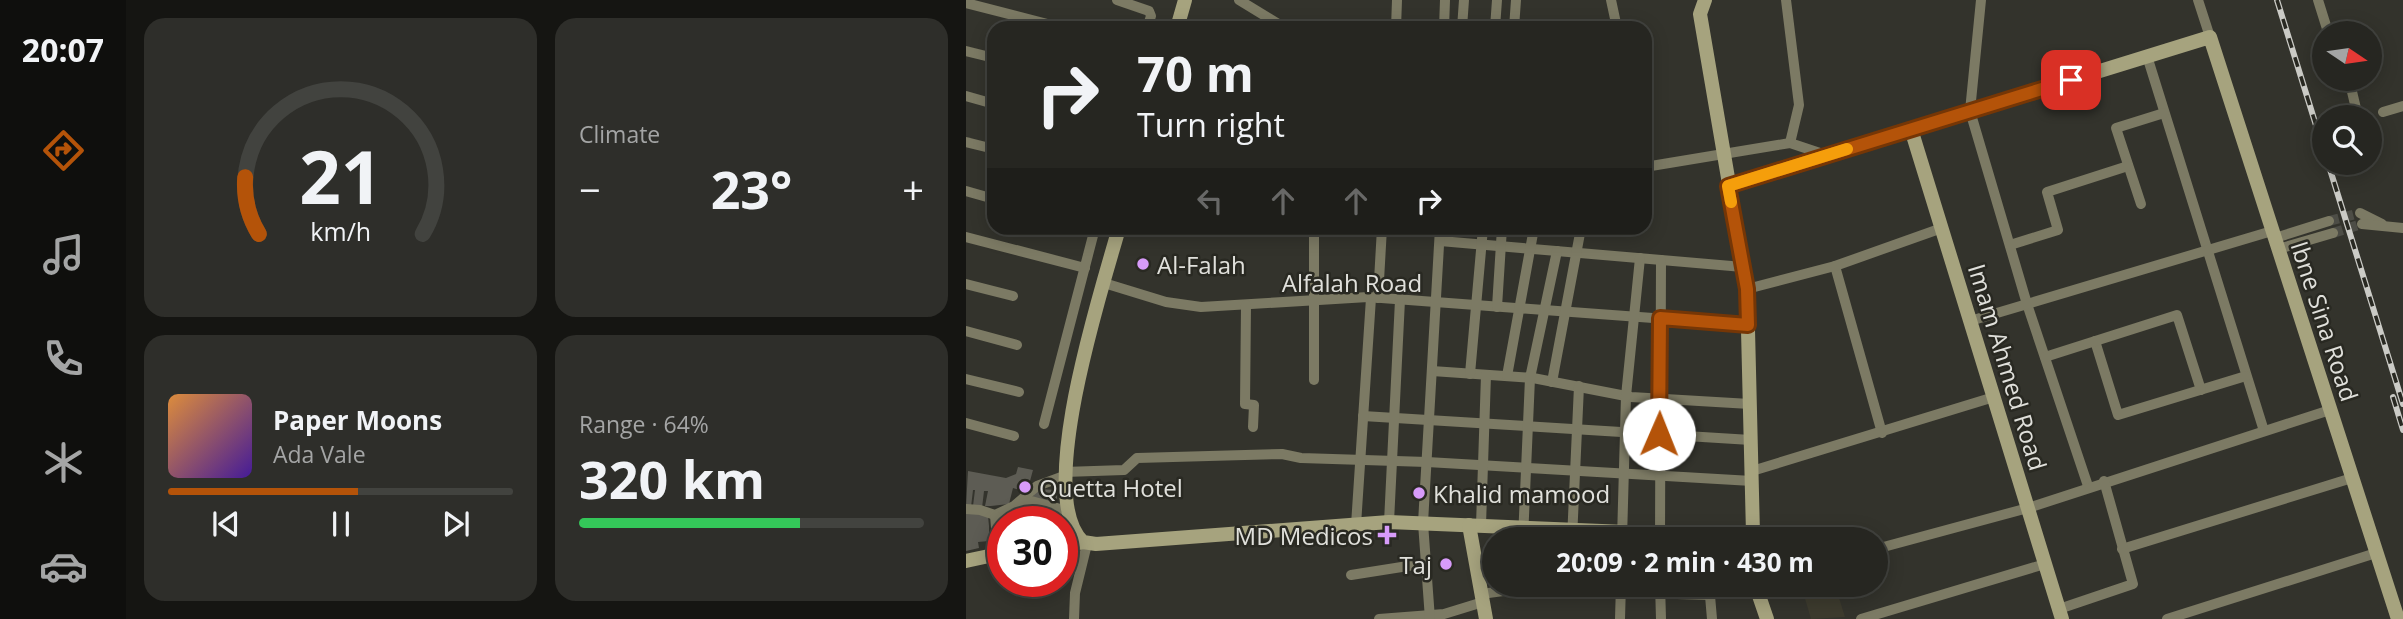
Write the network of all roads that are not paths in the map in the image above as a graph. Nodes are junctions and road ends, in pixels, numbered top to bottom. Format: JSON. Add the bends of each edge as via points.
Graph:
{"nodes":[{"id":1,"x":1117,"y":0,"type":"edge"},
{"id":2,"x":1185,"y":0,"type":"edge"},
{"id":3,"x":1239,"y":0,"type":"edge"},
{"id":4,"x":1397,"y":0,"type":"edge"},
{"id":5,"x":1445,"y":0,"type":"edge"},
{"id":6,"x":1464,"y":0,"type":"edge"},
{"id":7,"x":1497,"y":0,"type":"edge"},
{"id":8,"x":1516,"y":0,"type":"edge"},
{"id":9,"x":1611,"y":0,"type":"edge"},
{"id":10,"x":1705,"y":0,"type":"edge"},
{"id":11,"x":1786,"y":0,"type":"edge"},
{"id":12,"x":1981,"y":0,"type":"edge"},
{"id":13,"x":2198,"y":0,"type":"edge"},
{"id":14,"x":2318,"y":0,"type":"edge"},
{"id":15,"x":966,"y":3,"type":"edge"},
{"id":16,"x":1036,"y":21,"type":"edge"},
{"id":17,"x":1149,"y":21,"type":"edge"},
{"id":18,"x":1179,"y":21,"type":"edge"},
{"id":19,"x":1274,"y":21,"type":"edge"},
{"id":20,"x":1396,"y":21,"type":"edge"},
{"id":21,"x":1444,"y":21,"type":"edge"},
{"id":22,"x":1462,"y":21,"type":"edge"},
{"id":23,"x":1496,"y":21,"type":"edge"},
{"id":24,"x":1514,"y":21,"type":"edge"},
{"id":25,"x":1616,"y":21,"type":"edge"},
{"id":26,"x":2325,"y":21,"type":"edge"},
{"id":27,"x":2210,"y":37,"type":"junction"},
{"id":28,"x":966,"y":51,"type":"edge"},
{"id":29,"x":987,"y":56,"type":"edge"},
{"id":30,"x":2147,"y":56,"type":"junction"},
{"id":31,"x":966,"y":96,"type":"edge"},
{"id":32,"x":987,"y":102,"type":"edge"},
{"id":33,"x":2403,"y":106,"type":"edge"},
{"id":34,"x":1970,"y":111,"type":"junction"},
{"id":35,"x":2383,"y":112,"type":"dead end"},
{"id":36,"x":2164,"y":113,"type":"junction"},
{"id":37,"x":1911,"y":129,"type":"junction"},
{"id":38,"x":966,"y":142,"type":"edge"},
{"id":39,"x":1790,"y":143,"type":"junction"},
{"id":40,"x":987,"y":147,"type":"edge"},
{"id":41,"x":1723,"y":154,"type":"junction"},
{"id":42,"x":1826,"y":155,"type":"junction"},
{"id":43,"x":1652,"y":166,"type":"edge"},
{"id":44,"x":2128,"y":166,"type":"junction"},
{"id":45,"x":1728,"y":186,"type":"junction"},
{"id":46,"x":966,"y":191,"type":"edge"},
{"id":47,"x":987,"y":196,"type":"edge"},
{"id":48,"x":2141,"y":204,"type":"dead end"},
{"id":49,"x":2361,"y":219,"type":"tunnel mouth"},
{"id":50,"x":2331,"y":227,"type":"tunnel mouth"},
{"id":51,"x":1942,"y":228,"type":"junction"},
{"id":52,"x":2403,"y":228,"type":"edge"},
{"id":53,"x":1094,"y":235,"type":"edge"},
{"id":54,"x":1117,"y":235,"type":"edge"},
{"id":55,"x":1314,"y":235,"type":"edge"},
{"id":56,"x":1381,"y":235,"type":"edge"},
{"id":57,"x":1440,"y":235,"type":"edge"},
{"id":58,"x":1483,"y":235,"type":"edge"},
{"id":59,"x":1502,"y":235,"type":"edge"},
{"id":60,"x":1533,"y":235,"type":"edge"},
{"id":61,"x":1580,"y":235,"type":"edge"},
{"id":62,"x":966,"y":237,"type":"edge"},
{"id":63,"x":2275,"y":240,"type":"junction"},
{"id":64,"x":1440,"y":241,"type":"junction"},
{"id":65,"x":1482,"y":244,"type":"junction"},
{"id":66,"x":2010,"y":245,"type":"junction"},
{"id":67,"x":1501,"y":246,"type":"junction"},
{"id":68,"x":1532,"y":249,"type":"junction"},
{"id":69,"x":1557,"y":251,"type":"junction"},
{"id":70,"x":2206,"y":251,"type":"junction"},
{"id":71,"x":1578,"y":253,"type":"junction"},
{"id":72,"x":1640,"y":258,"type":"junction"},
{"id":73,"x":1661,"y":260,"type":"junction"},
{"id":74,"x":1835,"y":266,"type":"junction"},
{"id":75,"x":1743,"y":267,"type":"junction"},
{"id":76,"x":1085,"y":268,"type":"junction"},
{"id":77,"x":1104,"y":283,"type":"junction"},
{"id":78,"x":966,"y":284,"type":"edge"},
{"id":79,"x":1747,"y":289,"type":"junction"},
{"id":80,"x":1013,"y":296,"type":"dead end"},
{"id":81,"x":1374,"y":298,"type":"junction"},
{"id":82,"x":1312,"y":300,"type":"junction"},
{"id":83,"x":1400,"y":300,"type":"junction"},
{"id":84,"x":1436,"y":302,"type":"junction"},
{"id":85,"x":2027,"y":303,"type":"junction"},
{"id":86,"x":1246,"y":305,"type":"junction"},
{"id":87,"x":1476,"y":305,"type":"junction"},
{"id":88,"x":1497,"y":307,"type":"junction"},
{"id":89,"x":1521,"y":308,"type":"junction"},
{"id":90,"x":1545,"y":310,"type":"junction"},
{"id":91,"x":1567,"y":312,"type":"junction"},
{"id":92,"x":1632,"y":316,"type":"junction"},
{"id":93,"x":1660,"y":318,"type":"junction"},
{"id":94,"x":1970,"y":321,"type":"junction"},
{"id":95,"x":1748,"y":325,"type":"junction"},
{"id":96,"x":966,"y":331,"type":"edge"},
{"id":97,"x":2095,"y":341,"type":"junction"},
{"id":98,"x":1017,"y":345,"type":"dead end"},
{"id":99,"x":2045,"y":357,"type":"junction"},
{"id":100,"x":1432,"y":371,"type":"junction"},
{"id":101,"x":1470,"y":374,"type":"junction"},
{"id":102,"x":1486,"y":375,"type":"junction"},
{"id":103,"x":1507,"y":376,"type":"junction"},
{"id":104,"x":2246,"y":376,"type":"junction"},
{"id":105,"x":1530,"y":378,"type":"junction"},
{"id":106,"x":966,"y":379,"type":"edge"},
{"id":107,"x":1314,"y":380,"type":"dead end"},
{"id":108,"x":1552,"y":382,"type":"junction"},
{"id":109,"x":1579,"y":387,"type":"junction"},
{"id":110,"x":2201,"y":390,"type":"junction"},
{"id":111,"x":1019,"y":392,"type":"dead end"},
{"id":112,"x":1626,"y":396,"type":"junction"},
{"id":113,"x":1994,"y":397,"type":"junction"},
{"id":114,"x":1660,"y":398,"type":"junction"},
{"id":115,"x":1750,"y":404,"type":"junction"},
{"id":116,"x":2330,"y":410,"type":"junction"},
{"id":117,"x":1363,"y":416,"type":"junction"},
{"id":118,"x":1393,"y":418,"type":"junction"},
{"id":119,"x":1429,"y":420,"type":"junction"},
{"id":120,"x":1484,"y":423,"type":"junction"},
{"id":121,"x":966,"y":424,"type":"edge"},
{"id":122,"x":1044,"y":424,"type":"dead end"},
{"id":123,"x":1528,"y":426,"type":"junction"},
{"id":124,"x":1253,"y":427,"type":"dead end"},
{"id":125,"x":1577,"y":429,"type":"junction"},
{"id":126,"x":2264,"y":431,"type":"junction"},
{"id":127,"x":1626,"y":432,"type":"junction"},
{"id":128,"x":1882,"y":433,"type":"junction"},
{"id":129,"x":1659,"y":434,"type":"junction"},
{"id":130,"x":1014,"y":436,"type":"dead end"},
{"id":131,"x":1751,"y":440,"type":"junction"},
{"id":132,"x":1361,"y":460,"type":"junction"},
{"id":133,"x":1391,"y":461,"type":"junction"},
{"id":134,"x":1427,"y":462,"type":"junction"},
{"id":135,"x":1483,"y":465,"type":"junction"},
{"id":136,"x":1526,"y":468,"type":"junction"},
{"id":137,"x":1575,"y":471,"type":"junction"},
{"id":138,"x":1064,"y":474,"type":"junction"},
{"id":139,"x":1624,"y":474,"type":"junction"},
{"id":140,"x":1659,"y":476,"type":"junction"},
{"id":141,"x":1752,"y":476,"type":"junction"},
{"id":142,"x":2352,"y":478,"type":"junction"},
{"id":143,"x":2104,"y":481,"type":"junction"},
{"id":144,"x":2088,"y":486,"type":"junction"},
{"id":145,"x":1024,"y":499,"type":"junction"},
{"id":146,"x":1011,"y":506,"type":"edge"},
{"id":147,"x":1024,"y":506,"type":"edge"},
{"id":148,"x":1050,"y":506,"type":"edge"},
{"id":149,"x":1067,"y":506,"type":"edge"},
{"id":150,"x":2028,"y":508,"type":"junction"},
{"id":151,"x":966,"y":509,"type":"edge"},
{"id":152,"x":987,"y":512,"type":"edge"},
{"id":153,"x":1390,"y":522,"type":"junction"},
{"id":154,"x":1423,"y":523,"type":"junction"},
{"id":155,"x":1356,"y":525,"type":"junction"},
{"id":156,"x":1475,"y":525,"type":"junction"},
{"id":157,"x":1487,"y":527,"type":"edge"},
{"id":158,"x":1523,"y":527,"type":"edge"},
{"id":159,"x":1572,"y":527,"type":"edge"},
{"id":160,"x":1622,"y":527,"type":"edge"},
{"id":161,"x":1660,"y":527,"type":"edge"},
{"id":162,"x":1753,"y":527,"type":"edge"},
{"id":163,"x":1078,"y":536,"type":"edge"},
{"id":164,"x":1085,"y":543,"type":"junction"},
{"id":165,"x":1078,"y":544,"type":"edge"},
{"id":166,"x":1888,"y":546,"type":"edge"},
{"id":167,"x":2122,"y":549,"type":"junction"},
{"id":168,"x":2376,"y":553,"type":"junction"},
{"id":169,"x":987,"y":557,"type":"edge"},
{"id":170,"x":966,"y":561,"type":"edge"},
{"id":171,"x":1427,"y":563,"type":"junction"},
{"id":172,"x":2045,"y":564,"type":"junction"},
{"id":173,"x":1351,"y":575,"type":"dead end"},
{"id":174,"x":1486,"y":597,"type":"edge"},
{"id":175,"x":1620,"y":597,"type":"edge"},
{"id":176,"x":1660,"y":597,"type":"edge"},
{"id":177,"x":1710,"y":597,"type":"edge"},
{"id":178,"x":1759,"y":597,"type":"edge"},
{"id":179,"x":1482,"y":598,"type":"junction"},
{"id":180,"x":2060,"y":614,"type":"edge"},
{"id":181,"x":1430,"y":617,"type":"edge"},
{"id":182,"x":1444,"y":617,"type":"edge"},
{"id":183,"x":1074,"y":619,"type":"edge"},
{"id":184,"x":1378,"y":619,"type":"edge"},
{"id":185,"x":1486,"y":619,"type":"edge"},
{"id":186,"x":1620,"y":619,"type":"edge"},
{"id":187,"x":1661,"y":619,"type":"edge"},
{"id":188,"x":1712,"y":619,"type":"edge"},
{"id":189,"x":1767,"y":619,"type":"edge"},
{"id":190,"x":1861,"y":619,"type":"edge"},
{"id":191,"x":2167,"y":619,"type":"edge"},
{"id":192,"x":2398,"y":619,"type":"edge"}],
"edges":[{"from":1,"to":17,"type":"street","via":[[1149,11]]},
{"from":2,"to":18,"type":"street"},
{"from":3,"to":19,"type":"street"},
{"from":4,"to":20,"type":"street"},
{"from":5,"to":21,"type":"street"},
{"from":6,"to":22,"type":"street"},
{"from":7,"to":23,"type":"street"},
{"from":8,"to":24,"type":"street"},
{"from":9,"to":25,"type":"street"},
{"from":10,"to":41,"type":"street","via":[[1700,14]]},
{"from":11,"to":39,"type":"street","via":[[1799,105]]},
{"from":12,"to":34,"type":"street"},
{"from":13,"to":27,"type":"street"},
{"from":14,"to":26,"type":"street"},
{"from":15,"to":16,"type":"street"},
{"from":27,"to":30,"type":"street"},
{"from":27,"to":63,"type":"street","name":"Ibne Sina Road"},
{"from":28,"to":29,"type":"street"},
{"from":30,"to":34,"type":"street"},
{"from":30,"to":36,"type":"street"},
{"from":31,"to":32,"type":"street"},
{"from":33,"to":35,"type":"street"},
{"from":34,"to":37,"type":"street"},
{"from":34,"to":66,"type":"street"},
{"from":36,"to":44,"type":"street","via":[[2116,128]]},
{"from":36,"to":70,"type":"street"},
{"from":37,"to":42,"type":"street"},
{"from":37,"to":51,"type":"street","name":"Imam Ahmed Road"},
{"from":38,"to":40,"type":"street"},
{"from":39,"to":41,"type":"street"},
{"from":39,"to":42,"type":"street"},
{"from":41,"to":43,"type":"street"},
{"from":41,"to":45,"type":"street"},
{"from":42,"to":45,"type":"street"},
{"from":44,"to":48,"type":"street"},
{"from":44,"to":66,"type":"street","via":[[2047,192],[2058,230]]},
{"from":45,"to":75,"type":"street"},
{"from":46,"to":47,"type":"street"},
{"from":49,"to":52,"type":"street"},
{"from":50,"to":63,"type":"street"},
{"from":51,"to":74,"type":"street"},
{"from":51,"to":94,"type":"street","name":"Imam Ahmed Road"},
{"from":53,"to":76,"type":"street"},
{"from":54,"to":77,"type":"street"},
{"from":55,"to":82,"type":"street"},
{"from":56,"to":81,"type":"street"},
{"from":57,"to":64,"type":"street"},
{"from":58,"to":65,"type":"street"},
{"from":59,"to":67,"type":"street"},
{"from":60,"to":68,"type":"street"},
{"from":61,"to":71,"type":"street"},
{"from":62,"to":76,"type":"street"},
{"from":63,"to":70,"type":"street"},
{"from":63,"to":116,"type":"street","name":"Ibne Sina Road"},
{"from":64,"to":65,"type":"street"},
{"from":64,"to":84,"type":"street"},
{"from":65,"to":67,"type":"street"},
{"from":65,"to":87,"type":"street"},
{"from":66,"to":85,"type":"street"},
{"from":67,"to":68,"type":"street"},
{"from":67,"to":88,"type":"street"},
{"from":68,"to":69,"type":"street"},
{"from":68,"to":89,"type":"street"},
{"from":69,"to":71,"type":"street"},
{"from":69,"to":90,"type":"street"},
{"from":70,"to":85,"type":"street"},
{"from":70,"to":104,"type":"street"},
{"from":71,"to":72,"type":"street"},
{"from":71,"to":91,"type":"street"},
{"from":72,"to":73,"type":"street"},
{"from":72,"to":92,"type":"street"},
{"from":73,"to":75,"type":"street"},
{"from":73,"to":93,"type":"street"},
{"from":74,"to":79,"type":"street"},
{"from":74,"to":128,"type":"street"},
{"from":75,"to":79,"type":"street"},
{"from":76,"to":122,"type":"street"},
{"from":77,"to":86,"type":"street","name":"Alfalah Road","via":[[1166,302],[1201,307]]},
{"from":77,"to":138,"type":"street","via":[[1070,422]]},
{"from":78,"to":80,"type":"street"},
{"from":79,"to":95,"type":"street"},
{"from":81,"to":82,"type":"street","name":"Alfalah Road"},
{"from":81,"to":83,"type":"street","name":"Alfalah Road"},
{"from":81,"to":117,"type":"street"},
{"from":82,"to":86,"type":"street","name":"Alfalah Road"},
{"from":82,"to":107,"type":"street"},
{"from":83,"to":84,"type":"street","name":"Alfalah Road"},
{"from":83,"to":118,"type":"street"},
{"from":84,"to":87,"type":"street","name":"Alfalah Road"},
{"from":84,"to":100,"type":"street"},
{"from":85,"to":94,"type":"street"},
{"from":85,"to":99,"type":"street"},
{"from":86,"to":124,"type":"street","via":[[1245,404],[1254,405]]},
{"from":87,"to":88,"type":"street","name":"Alfalah Road"},
{"from":87,"to":101,"type":"street"},
{"from":88,"to":89,"type":"street","name":"Alfalah Road"},
{"from":89,"to":90,"type":"street","name":"Alfalah Road"},
{"from":89,"to":103,"type":"street"},
{"from":90,"to":91,"type":"street","name":"Alfalah Road"},
{"from":90,"to":105,"type":"street"},
{"from":91,"to":92,"type":"street","name":"Alfalah Road"},
{"from":91,"to":108,"type":"street"},
{"from":92,"to":93,"type":"street","name":"Alfalah Road"},
{"from":92,"to":112,"type":"street"},
{"from":93,"to":95,"type":"street","name":"Alfalah Road"},
{"from":93,"to":114,"type":"street"},
{"from":94,"to":113,"type":"street","name":"Imam Ahmed Road"},
{"from":95,"to":115,"type":"street"},
{"from":96,"to":98,"type":"street"},
{"from":97,"to":99,"type":"street"},
{"from":97,"to":110,"type":"street","via":[[2118,415]]},
{"from":97,"to":110,"type":"street","via":[[2177,315]]},
{"from":99,"to":144,"type":"street"},
{"from":100,"to":101,"type":"street"},
{"from":100,"to":119,"type":"street"},
{"from":101,"to":102,"type":"street"},
{"from":102,"to":103,"type":"street"},
{"from":102,"to":120,"type":"street"},
{"from":103,"to":105,"type":"street"},
{"from":104,"to":110,"type":"street"},
{"from":104,"to":126,"type":"street"},
{"from":105,"to":108,"type":"street"},
{"from":105,"to":123,"type":"street"},
{"from":106,"to":111,"type":"street"},
{"from":108,"to":109,"type":"street"},
{"from":109,"to":112,"type":"street"},
{"from":109,"to":125,"type":"street"},
{"from":112,"to":114,"type":"street"},
{"from":112,"to":127,"type":"street"},
{"from":113,"to":128,"type":"street"},
{"from":113,"to":150,"type":"street","name":"Imam Ahmed Road"},
{"from":114,"to":115,"type":"street"},
{"from":114,"to":129,"type":"street"},
{"from":115,"to":131,"type":"street"},
{"from":116,"to":126,"type":"street"},
{"from":116,"to":142,"type":"street","name":"Ibne Sina Road"},
{"from":117,"to":118,"type":"street"},
{"from":117,"to":132,"type":"street"},
{"from":118,"to":119,"type":"street"},
{"from":118,"to":133,"type":"street"},
{"from":119,"to":120,"type":"street"},
{"from":119,"to":134,"type":"street"},
{"from":120,"to":123,"type":"street"},
{"from":120,"to":135,"type":"street"},
{"from":121,"to":130,"type":"street"},
{"from":123,"to":125,"type":"street"},
{"from":123,"to":136,"type":"street"},
{"from":125,"to":127,"type":"street"},
{"from":125,"to":137,"type":"street"},
{"from":126,"to":143,"type":"street"},
{"from":127,"to":129,"type":"street"},
{"from":127,"to":139,"type":"street"},
{"from":128,"to":141,"type":"street"},
{"from":129,"to":131,"type":"street"},
{"from":129,"to":140,"type":"street"},
{"from":131,"to":141,"type":"street"},
{"from":132,"to":133,"type":"street"},
{"from":132,"to":138,"type":"street","via":[[1282,454],[1190,455],[1137,458],[1124,470]]},
{"from":132,"to":155,"type":"street"},
{"from":133,"to":134,"type":"street"},
{"from":133,"to":153,"type":"street"},
{"from":134,"to":135,"type":"street"},
{"from":134,"to":154,"type":"street"},
{"from":135,"to":136,"type":"street"},
{"from":135,"to":156,"type":"street"},
{"from":136,"to":137,"type":"street"},
{"from":136,"to":158,"type":"street"},
{"from":137,"to":139,"type":"street"},
{"from":137,"to":159,"type":"street"},
{"from":138,"to":145,"type":"street","via":[[1037,486]]},
{"from":138,"to":149,"type":"street"},
{"from":139,"to":140,"type":"street"},
{"from":139,"to":160,"type":"street"},
{"from":140,"to":141,"type":"street"},
{"from":140,"to":161,"type":"street"},
{"from":141,"to":162,"type":"street"},
{"from":142,"to":167,"type":"street"},
{"from":142,"to":168,"type":"street","name":"Ibne Sina Road"},
{"from":143,"to":144,"type":"street"},
{"from":143,"to":167,"type":"street"},
{"from":144,"to":150,"type":"street"},
{"from":145,"to":146,"type":"street"},
{"from":145,"to":147,"type":"street"},
{"from":145,"to":148,"type":"street"},
{"from":150,"to":166,"type":"street"},
{"from":150,"to":172,"type":"street","name":"Imam Ahmed Road"},
{"from":151,"to":152,"type":"street"},
{"from":153,"to":154,"type":"street"},
{"from":153,"to":155,"type":"street"},
{"from":154,"to":156,"type":"street"},
{"from":154,"to":171,"type":"street"},
{"from":155,"to":164,"type":"street"},
{"from":156,"to":157,"type":"street"},
{"from":156,"to":179,"type":"street"},
{"from":163,"to":164,"type":"street"},
{"from":164,"to":165,"type":"street"},
{"from":164,"to":183,"type":"street"},
{"from":167,"to":180,"type":"street","via":[[2133,584]]},
{"from":168,"to":191,"type":"street"},
{"from":168,"to":192,"type":"street","name":"Ibne Sina Road"},
{"from":169,"to":170,"type":"street"},
{"from":171,"to":173,"type":"street"},
{"from":171,"to":181,"type":"street"},
{"from":172,"to":180,"type":"street","name":"Imam Ahmed Road"},
{"from":172,"to":190,"type":"street"},
{"from":174,"to":179,"type":"street"},
{"from":175,"to":186,"type":"street"},
{"from":176,"to":187,"type":"street"},
{"from":177,"to":188,"type":"street"},
{"from":178,"to":189,"type":"street"},
{"from":179,"to":182,"type":"street"},
{"from":179,"to":185,"type":"street"},
{"from":181,"to":182,"type":"street"},
{"from":181,"to":184,"type":"street"}]}
